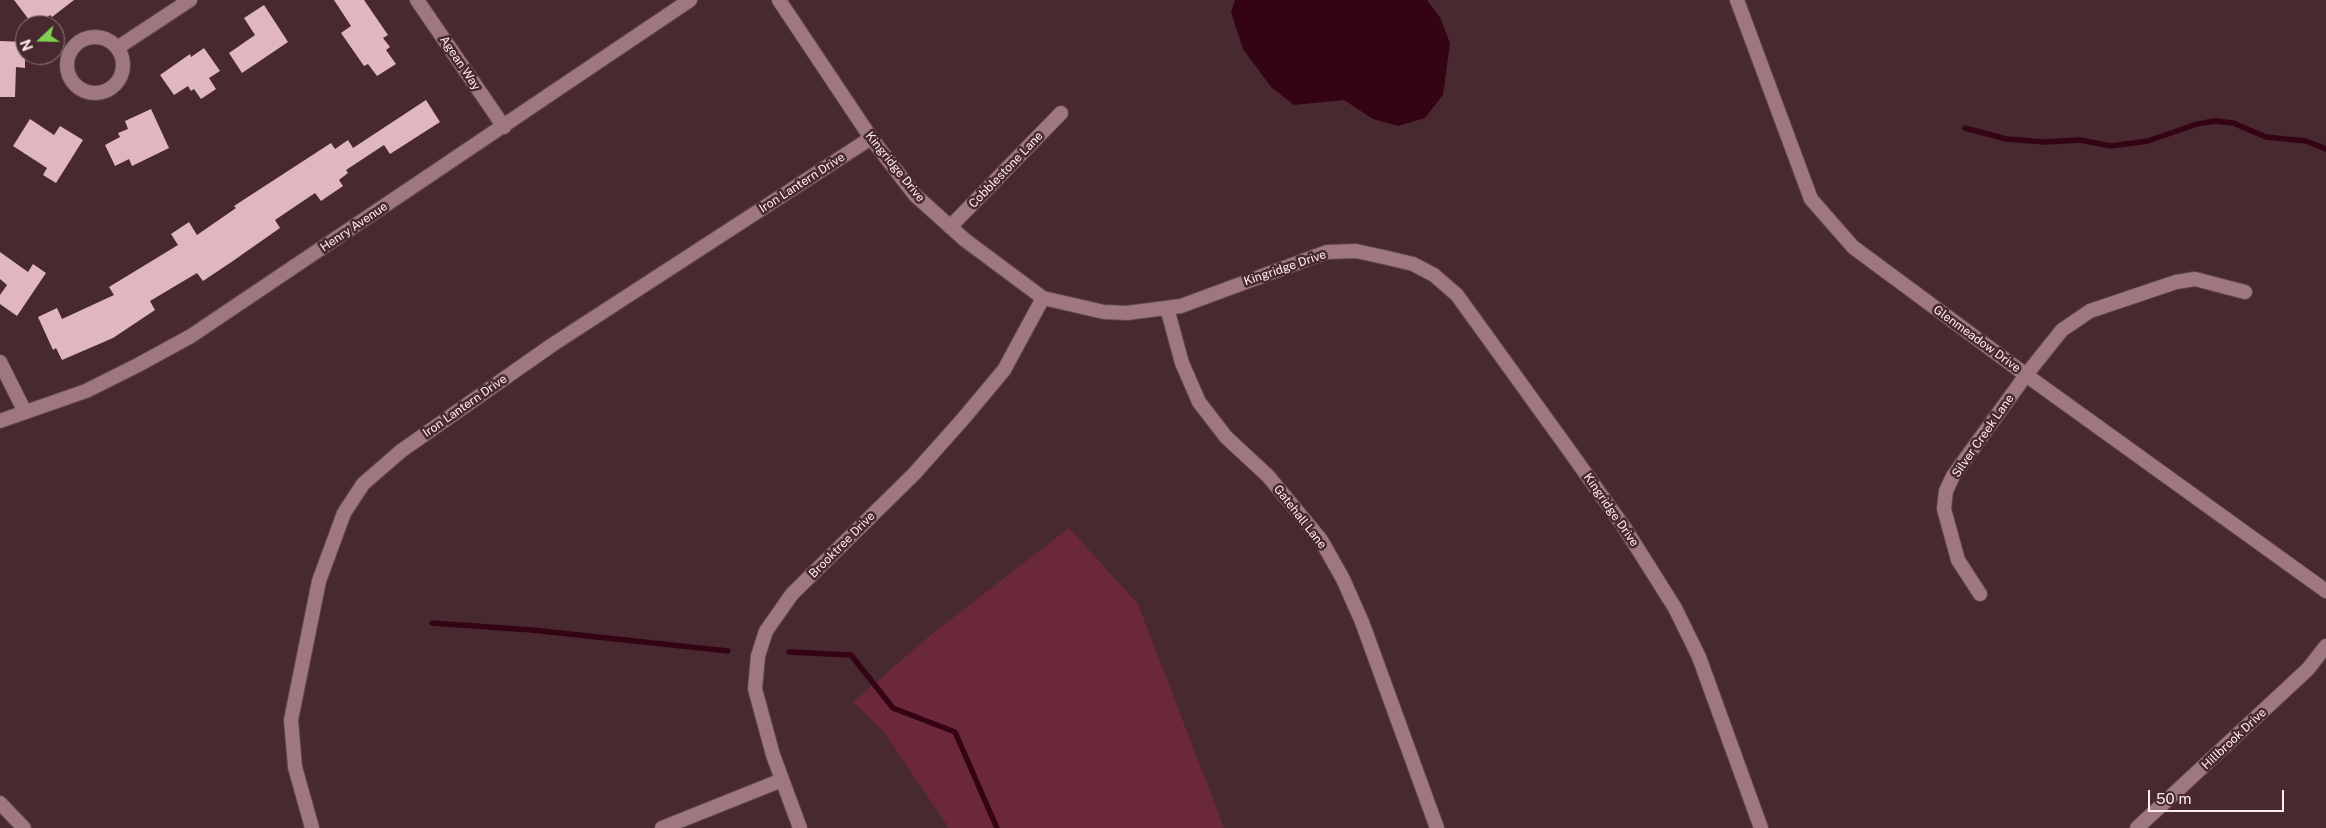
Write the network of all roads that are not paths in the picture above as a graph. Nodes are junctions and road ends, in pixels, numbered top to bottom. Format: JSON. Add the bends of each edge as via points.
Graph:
{"nodes":[{"id":1,"x":190,"y":0,"type":"edge"},
{"id":2,"x":417,"y":0,"type":"edge"},
{"id":3,"x":690,"y":0,"type":"edge"},
{"id":4,"x":779,"y":0,"type":"edge"},
{"id":5,"x":1737,"y":0,"type":"edge"},
{"id":6,"x":117,"y":48,"type":"junction"},
{"id":7,"x":1061,"y":113,"type":"dead end"},
{"id":8,"x":504,"y":126,"type":"junction"},
{"id":9,"x":872,"y":138,"type":"junction"},
{"id":10,"x":950,"y":227,"type":"junction"},
{"id":11,"x":2245,"y":292,"type":"dead end"},
{"id":12,"x":1043,"y":298,"type":"junction"},
{"id":13,"x":1167,"y":308,"type":"junction"},
{"id":14,"x":0,"y":362,"type":"edge"},
{"id":15,"x":2026,"y":375,"type":"junction"},
{"id":16,"x":25,"y":412,"type":"junction"},
{"id":17,"x":0,"y":422,"type":"edge"},
{"id":18,"x":2326,"y":591,"type":"edge"},
{"id":19,"x":1980,"y":594,"type":"dead end"},
{"id":20,"x":2326,"y":646,"type":"edge"},
{"id":21,"x":782,"y":780,"type":"junction"},
{"id":22,"x":0,"y":803,"type":"edge"},
{"id":23,"x":24,"y":828,"type":"edge"},
{"id":24,"x":312,"y":828,"type":"edge"},
{"id":25,"x":662,"y":828,"type":"edge"},
{"id":26,"x":800,"y":828,"type":"edge"},
{"id":27,"x":1437,"y":828,"type":"edge"},
{"id":28,"x":1761,"y":828,"type":"edge"},
{"id":29,"x":2137,"y":828,"type":"edge"}],
"edges":[{"from":1,"to":6,"type":"street"},
{"from":2,"to":8,"type":"street","name":"Agean Way"},
{"from":3,"to":8,"type":"street","name":"Henry Avenue"},
{"from":4,"to":9,"type":"street","name":"Kingridge Drive"},
{"from":5,"to":15,"type":"street","name":"Glenmeadow Drive","via":[[1811,199],[1853,247]]},
{"from":6,"to":6,"type":"street","via":[[114,43],[94,36],[79,41],[71,50],[67,69],[77,86],[94,93],[114,86],[124,66]]},
{"from":7,"to":10,"type":"street","name":"Cobblestone Lane"},
{"from":8,"to":16,"type":"street","name":"Henry Avenue","via":[[191,336],[86,391]]},
{"from":9,"to":10,"type":"street","name":"Kingridge Drive","via":[[915,195]]},
{"from":9,"to":24,"type":"street","name":"Iron Lantern Drive","via":[[552,346],[401,451],[363,484],[344,513],[318,581],[290,720],[295,767]]},
{"from":10,"to":12,"type":"street","name":"Kingridge Drive"},
{"from":11,"to":15,"type":"street","name":"Silver Creek Lane","via":[[2195,279],[2176,282],[2090,311],[2062,330]]},
{"from":12,"to":13,"type":"street","name":"Kingridge Drive","via":[[1127,314]]},
{"from":12,"to":21,"type":"street","name":"Brooktree Drive","via":[[1004,370],[914,474],[792,594],[766,631],[758,656],[755,689]]},
{"from":13,"to":27,"type":"street","name":"Gatehall Lane","via":[[1182,363],[1199,402],[1226,437],[1268,476],[1321,540],[1343,579],[1362,622]]},
{"from":13,"to":28,"type":"street","name":"Kingridge Drive","via":[[1182,306],[1327,252],[1356,251],[1412,264],[1434,275],[1457,295],[1624,527],[1675,608],[1699,657]]},
{"from":14,"to":16,"type":"street"},
{"from":15,"to":18,"type":"street","name":"Glenmeadow Drive"},
{"from":15,"to":19,"type":"street","name":"Silver Creek Lane","via":[[1946,490],[1944,509],[1958,560]]},
{"from":16,"to":17,"type":"street","name":"Henry Avenue"},
{"from":20,"to":29,"type":"street","name":"Hillbrook Drive","via":[[2301,676]]},
{"from":21,"to":25,"type":"street"},
{"from":21,"to":26,"type":"street","name":"Brooktree Drive"},
{"from":22,"to":23,"type":"street"}]}
